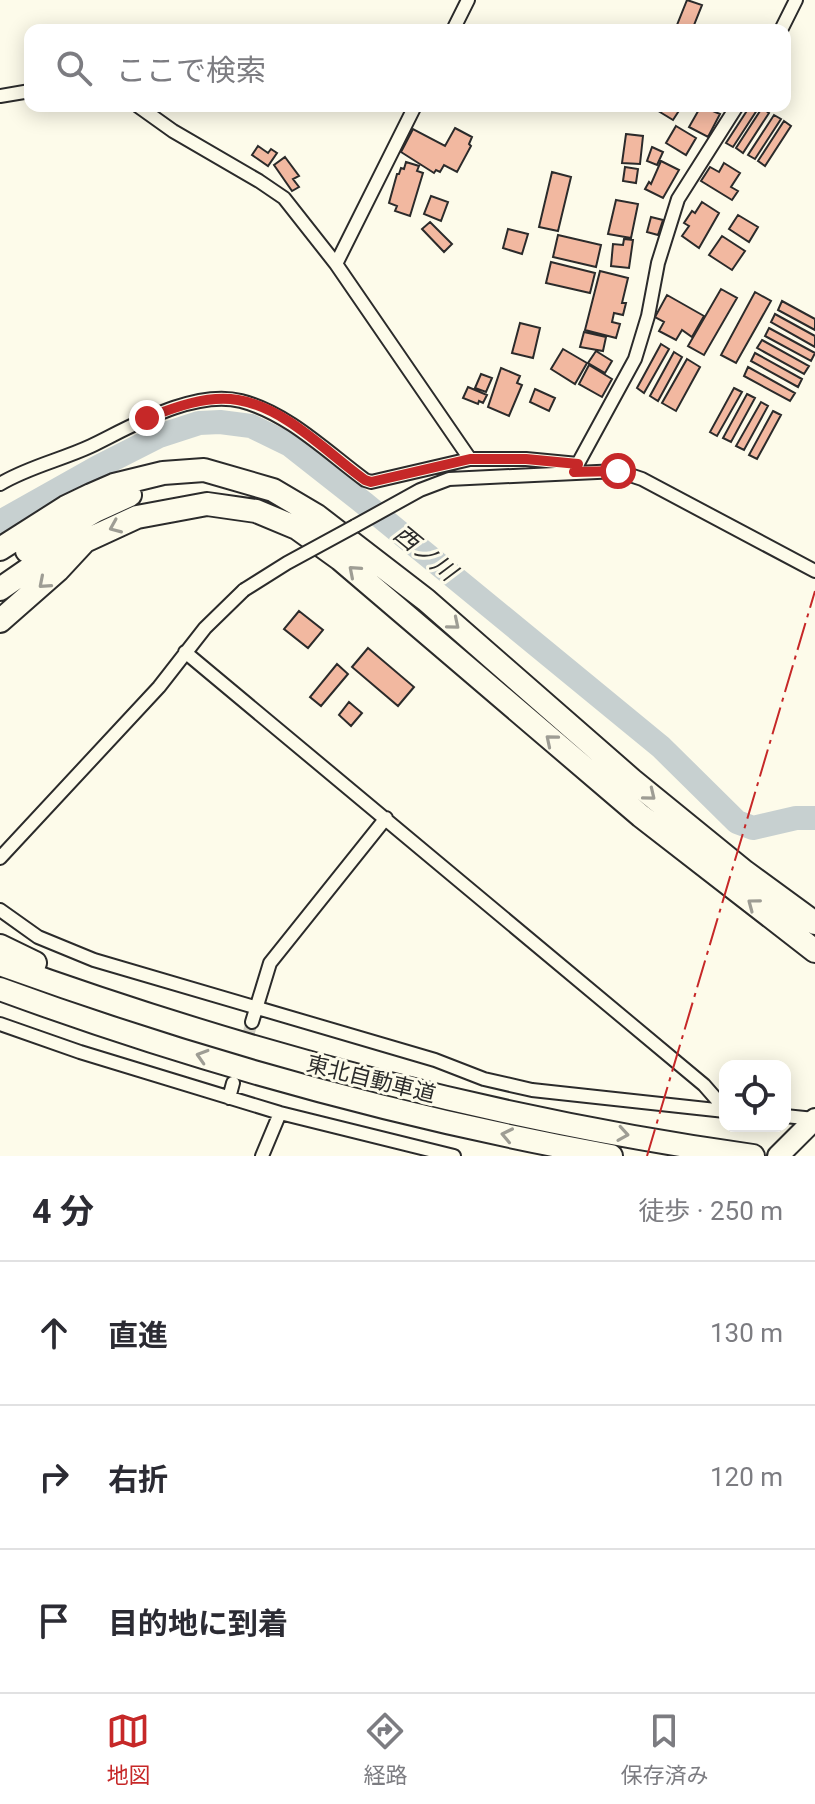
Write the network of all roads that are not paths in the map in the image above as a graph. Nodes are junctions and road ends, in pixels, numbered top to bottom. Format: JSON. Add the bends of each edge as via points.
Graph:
{"nodes":[{"id":1,"x":468,"y":0,"type":"edge"},
{"id":2,"x":796,"y":0,"type":"edge"},
{"id":3,"x":456,"y":24,"type":"edge"},
{"id":4,"x":784,"y":24,"type":"edge"},
{"id":5,"x":24,"y":92,"type":"edge"},
{"id":6,"x":0,"y":96,"type":"edge"},
{"id":7,"x":146,"y":112,"type":"edge"},
{"id":8,"x":412,"y":112,"type":"edge"},
{"id":9,"x":733,"y":112,"type":"edge"},
{"id":10,"x":336,"y":264,"type":"junction"},
{"id":11,"x":470,"y":459,"type":"junction"},
{"id":12,"x":576,"y":468,"type":"junction"},
{"id":13,"x":227,"y":476,"type":"junction"},
{"id":14,"x":2,"y":478,"type":"edge"},
{"id":15,"x":85,"y":541,"type":"junction"},
{"id":16,"x":0,"y":549,"type":"edge"},
{"id":17,"x":0,"y":570,"type":"edge"},
{"id":18,"x":815,"y":571,"type":"edge"},
{"id":19,"x":0,"y":589,"type":"edge"},
{"id":20,"x":0,"y":621,"type":"edge"},
{"id":21,"x":185,"y":652,"type":"junction"},
{"id":22,"x":386,"y":818,"type":"junction"},
{"id":23,"x":0,"y":858,"type":"edge"},
{"id":24,"x":0,"y":910,"type":"edge"},
{"id":25,"x":815,"y":923,"type":"edge"},
{"id":26,"x":0,"y":946,"type":"edge"},
{"id":27,"x":815,"y":951,"type":"edge"},
{"id":28,"x":0,"y":964,"type":"edge"},
{"id":29,"x":0,"y":989,"type":"edge"},
{"id":30,"x":0,"y":999,"type":"edge"},
{"id":31,"x":256,"y":1006,"type":"junction"},
{"id":32,"x":252,"y":1022,"type":"tunnel mouth"},
{"id":33,"x":0,"y":1024,"type":"edge"},
{"id":34,"x":116,"y":1029,"type":"junction"},
{"id":35,"x":301,"y":1062,"type":"junction"},
{"id":36,"x":233,"y":1083,"type":"tunnel mouth"},
{"id":37,"x":229,"y":1098,"type":"junction"},
{"id":38,"x":719,"y":1103,"type":"edge"},
{"id":39,"x":719,"y":1109,"type":"edge"},
{"id":40,"x":280,"y":1113,"type":"junction"},
{"id":41,"x":791,"y":1117,"type":"edge"},
{"id":42,"x":815,"y":1119,"type":"edge"},
{"id":43,"x":262,"y":1156,"type":"edge"},
{"id":44,"x":454,"y":1156,"type":"edge"},
{"id":45,"x":611,"y":1156,"type":"edge"},
{"id":46,"x":751,"y":1156,"type":"edge"},
{"id":47,"x":778,"y":1156,"type":"edge"}],
"edges":[{"from":1,"to":3,"type":"street"},
{"from":2,"to":4,"type":"street"},
{"from":5,"to":6,"type":"street"},
{"from":7,"to":10,"type":"street","via":[[284,198]]},
{"from":8,"to":10,"type":"street"},
{"from":9,"to":12,"type":"street","via":[[678,199],[635,359]]},
{"from":10,"to":11,"type":"street"},
{"from":11,"to":12,"type":"street","via":[[526,459]]},
{"from":11,"to":14,"type":"street","via":[[371,482],[274,414],[239,400],[212,399],[156,415],[79,452]]},
{"from":12,"to":18,"type":"street","via":[[632,475]]},
{"from":12,"to":21,"type":"street","bridge":true,"via":[[540,477],[449,479],[420,490],[244,590]]},
{"from":13,"to":16,"type":"highway","via":[[185,471],[114,485],[66,507]]},
{"from":13,"to":17,"type":"highway","via":[[121,498]]},
{"from":13,"to":25,"type":"highway","one_way":true,"via":[[273,490],[351,540],[632,780]]},
{"from":15,"to":19,"type":"highway","via":[[58,549]]},
{"from":15,"to":20,"type":"highway","one_way":true},
{"from":27,"to":15,"type":"highway","one_way":true,"via":[[641,816],[297,528],[256,511],[207,504],[137,517]]},
{"from":21,"to":22,"type":"street"},
{"from":21,"to":23,"type":"street","via":[[159,687]]},
{"from":22,"to":31,"type":"street","via":[[270,963]]},
{"from":22,"to":38,"type":"street"},
{"from":24,"to":31,"type":"street","via":[[38,937],[94,960]]},
{"from":26,"to":35,"type":"highway"},
{"from":28,"to":35,"type":"highway","name":"東北自動車道"},
{"from":29,"to":34,"type":"highway","name":"東北自動車道"},
{"from":30,"to":34,"type":"highway"},
{"from":31,"to":32,"type":"street"},
{"from":31,"to":39,"type":"street","via":[[532,1090]]},
{"from":33,"to":37,"type":"street"},
{"from":45,"to":34,"type":"highway","name":"東北自動車道","one_way":true,"via":[[350,1100]]},
{"from":35,"to":46,"type":"highway","name":"東北自動車道","one_way":true,"via":[[457,1101]]},
{"from":36,"to":37,"type":"street"},
{"from":37,"to":40,"type":"street"},
{"from":40,"to":43,"type":"street"},
{"from":40,"to":44,"type":"street"},
{"from":41,"to":42,"type":"street"},
{"from":42,"to":47,"type":"main road"}]}
